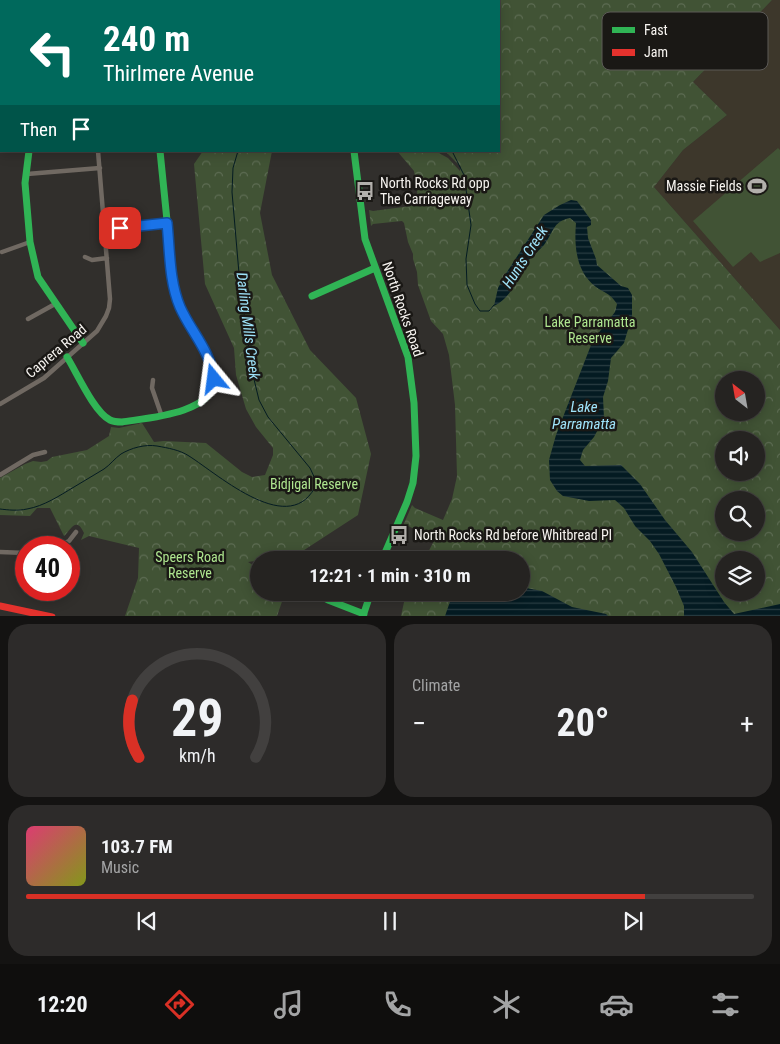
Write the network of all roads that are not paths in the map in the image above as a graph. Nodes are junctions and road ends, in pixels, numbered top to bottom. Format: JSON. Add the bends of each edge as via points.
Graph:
{"nodes":[{"id":1,"x":29,"y":152,"type":"edge"},
{"id":2,"x":98,"y":152,"type":"edge"},
{"id":3,"x":160,"y":152,"type":"edge"},
{"id":4,"x":354,"y":152,"type":"edge"},
{"id":5,"x":100,"y":168,"type":"junction"},
{"id":6,"x":27,"y":174,"type":"junction"},
{"id":7,"x":167,"y":223,"type":"junction"},
{"id":8,"x":105,"y":229,"type":"junction"},
{"id":9,"x":30,"y":242,"type":"junction"},
{"id":10,"x":2,"y":252,"type":"dead end"},
{"id":11,"x":85,"y":257,"type":"dead end"},
{"id":12,"x":107,"y":258,"type":"junction"},
{"id":13,"x":375,"y":268,"type":"junction"},
{"id":14,"x":312,"y":296,"type":"dead end"},
{"id":15,"x":55,"y":304,"type":"junction"},
{"id":16,"x":28,"y":318,"type":"dead end"},
{"id":17,"x":83,"y":343,"type":"junction"},
{"id":18,"x":67,"y":358,"type":"junction"},
{"id":19,"x":153,"y":380,"type":"dead end"},
{"id":20,"x":0,"y":404,"type":"edge"},
{"id":21,"x":161,"y":414,"type":"junction"},
{"id":22,"x":44,"y":452,"type":"dead end"},
{"id":23,"x":0,"y":475,"type":"edge"},
{"id":24,"x":76,"y":532,"type":"dead end"},
{"id":25,"x":73,"y":536,"type":"edge"},
{"id":26,"x":386,"y":551,"type":"edge"},
{"id":27,"x":0,"y":552,"type":"edge"},
{"id":28,"x":15,"y":553,"type":"edge"},
{"id":29,"x":330,"y":601,"type":"edge"},
{"id":30,"x":368,"y":601,"type":"edge"},
{"id":31,"x":0,"y":606,"type":"edge"},
{"id":32,"x":364,"y":615,"type":"edge"},
{"id":33,"x":52,"y":616,"type":"edge"}],
"edges":[{"from":1,"to":6,"type":"street"},
{"from":2,"to":5,"type":"street","name":"Caprera Road"},
{"from":3,"to":7,"type":"street"},
{"from":4,"to":13,"type":"street","name":"North Rocks Road","via":[[364,232]]},
{"from":5,"to":6,"type":"street"},
{"from":5,"to":8,"type":"street","name":"Caprera Road"},
{"from":6,"to":9,"type":"street"},
{"from":7,"to":8,"type":"street"},
{"from":7,"to":21,"type":"street","via":[[174,290],[180,308],[207,354],[214,379],[211,392],[202,402]]},
{"from":8,"to":12,"type":"street","name":"Caprera Road"},
{"from":9,"to":10,"type":"street"},
{"from":9,"to":15,"type":"street","via":[[38,277]]},
{"from":11,"to":12,"type":"street","via":[[92,260]]},
{"from":12,"to":17,"type":"street","name":"Caprera Road","via":[[109,308],[102,324]]},
{"from":13,"to":14,"type":"street"},
{"from":13,"to":26,"type":"street","name":"North Rocks Road","via":[[408,356],[414,403],[414,476]]},
{"from":15,"to":16,"type":"street"},
{"from":15,"to":17,"type":"street"},
{"from":17,"to":18,"type":"street","name":"Caprera Road"},
{"from":18,"to":20,"type":"street","name":"Caprera Road","via":[[44,378]]},
{"from":18,"to":21,"type":"street","via":[[99,410],[109,420],[122,422]]},
{"from":19,"to":21,"type":"street","via":[[152,388]]},
{"from":22,"to":23,"type":"street"},
{"from":24,"to":25,"type":"street"},
{"from":27,"to":28,"type":"street"},
{"from":29,"to":32,"type":"street"},
{"from":30,"to":32,"type":"street"},
{"from":31,"to":33,"type":"street"}]}
